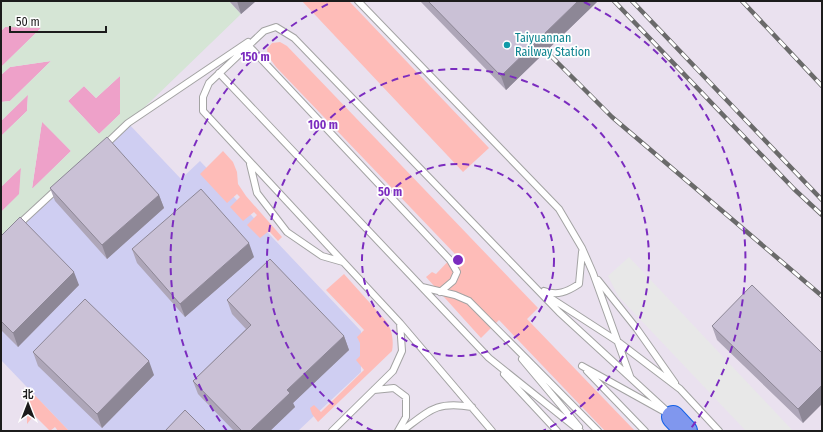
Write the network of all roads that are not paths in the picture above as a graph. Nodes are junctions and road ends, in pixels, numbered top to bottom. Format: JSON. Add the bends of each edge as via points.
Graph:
{"nodes":[{"id":1,"x":358,"y":1,"type":"edge"},
{"id":2,"x":264,"y":31,"type":"junction"},
{"id":3,"x":248,"y":45,"type":"junction"},
{"id":4,"x":219,"y":73,"type":"junction"},
{"id":5,"x":99,"y":150,"type":"edge"},
{"id":6,"x":250,"y":162,"type":"junction"},
{"id":7,"x":64,"y":182,"type":"edge"},
{"id":8,"x":13,"y":230,"type":"edge"},
{"id":9,"x":582,"y":248,"type":"junction"},
{"id":10,"x":344,"y":263,"type":"junction"},
{"id":11,"x":593,"y":272,"type":"junction"},
{"id":12,"x":421,"y":287,"type":"junction"},
{"id":13,"x":537,"y":289,"type":"junction"},
{"id":14,"x":440,"y":292,"type":"junction"},
{"id":15,"x":400,"y":323,"type":"junction"},
{"id":16,"x":491,"y":323,"type":"junction"},
{"id":17,"x":617,"y":341,"type":"junction"},
{"id":18,"x":489,"y":358,"type":"junction"},
{"id":19,"x":630,"y":378,"type":"junction"},
{"id":20,"x":680,"y":389,"type":"junction"},
{"id":21,"x":374,"y":390,"type":"junction"},
{"id":22,"x":472,"y":407,"type":"junction"},
{"id":23,"x":680,"y":424,"type":"edge"},
{"id":24,"x":332,"y":431,"type":"edge"},
{"id":25,"x":398,"y":431,"type":"edge"},
{"id":26,"x":402,"y":431,"type":"edge"},
{"id":27,"x":492,"y":431,"type":"edge"},
{"id":28,"x":557,"y":431,"type":"edge"},
{"id":29,"x":582,"y":431,"type":"edge"},
{"id":30,"x":598,"y":431,"type":"edge"},
{"id":31,"x":645,"y":431,"type":"edge"},
{"id":32,"x":719,"y":431,"type":"edge"}],
"edges":[{"from":1,"to":9,"type":"lane","via":[[559,209]]},
{"from":2,"to":3,"type":"lane"},
{"from":2,"to":5,"type":"lane","via":[[128,124]]},
{"from":2,"to":13,"type":"lane","via":[[276,27],[294,38]]},
{"from":3,"to":4,"type":"lane"},
{"from":3,"to":14,"type":"lane","via":[[450,260],[457,272],[453,281]]},
{"from":4,"to":6,"type":"lane","via":[[209,82],[203,97],[203,111]]},
{"from":4,"to":12,"type":"lane"},
{"from":6,"to":10,"type":"lane"},
{"from":6,"to":10,"type":"lane","via":[[258,193],[287,232],[322,256]]},
{"from":7,"to":8,"type":"lane"},
{"from":9,"to":11,"type":"lane"},
{"from":9,"to":13,"type":"lane","via":[[579,284],[566,292],[549,293]]},
{"from":10,"to":15,"type":"lane"},
{"from":11,"to":17,"type":"lane"},
{"from":11,"to":20,"type":"lane"},
{"from":12,"to":14,"type":"lane"},
{"from":12,"to":18,"type":"lane"},
{"from":13,"to":17,"type":"lane"},
{"from":13,"to":19,"type":"lane"},
{"from":14,"to":16,"type":"lane","via":[[469,301]]},
{"from":15,"to":21,"type":"lane","via":[[402,351],[393,371]]},
{"from":15,"to":22,"type":"lane"},
{"from":16,"to":29,"type":"lane"},
{"from":16,"to":30,"type":"lane"},
{"from":17,"to":19,"type":"lane"},
{"from":17,"to":20,"type":"lane"},
{"from":18,"to":28,"type":"lane"},
{"from":18,"to":29,"type":"lane"},
{"from":19,"to":23,"type":"lane"},
{"from":20,"to":32,"type":"lane"},
{"from":21,"to":24,"type":"lane"},
{"from":21,"to":25,"type":"lane","via":[[394,388],[406,397],[406,417]]},
{"from":22,"to":26,"type":"lane","via":[[452,404],[430,409]]},
{"from":22,"to":27,"type":"lane"},
{"from":23,"to":31,"type":"lane","via":[[582,366]]}]}
